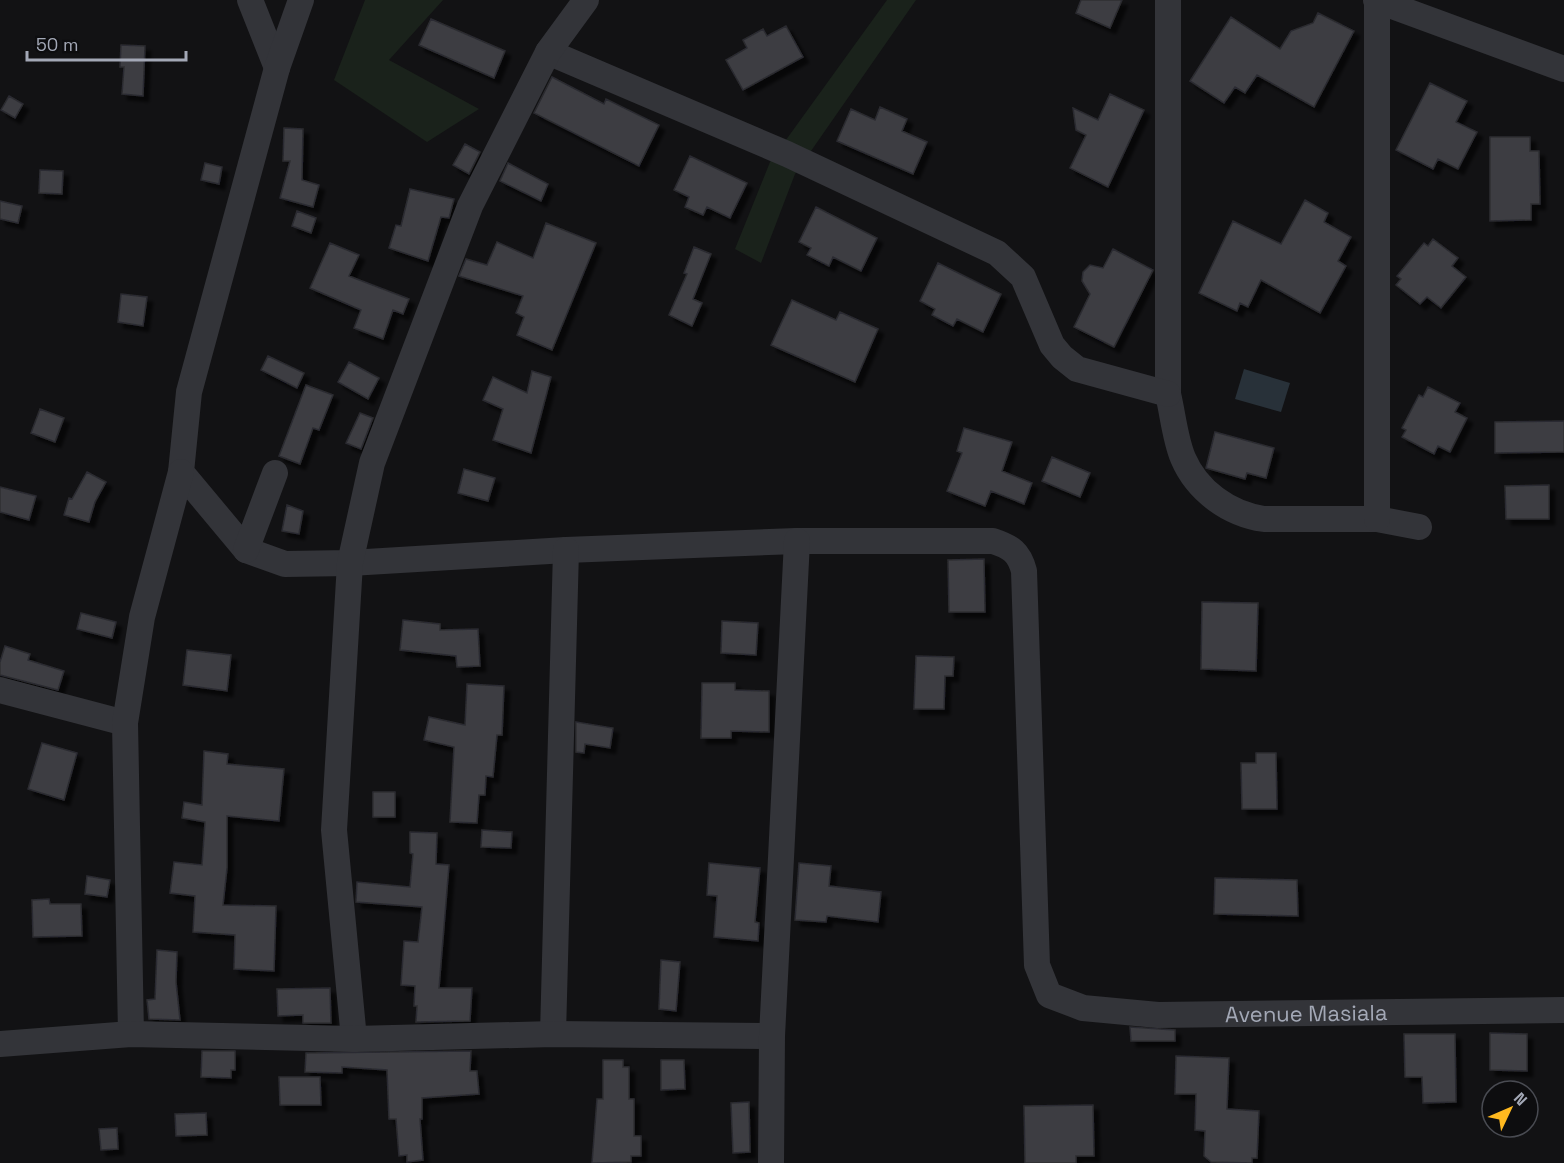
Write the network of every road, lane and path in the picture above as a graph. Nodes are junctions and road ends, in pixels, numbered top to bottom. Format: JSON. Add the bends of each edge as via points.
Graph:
{"nodes":[{"id":1,"x":250,"y":0,"type":"edge"},
{"id":2,"x":301,"y":0,"type":"edge"},
{"id":3,"x":586,"y":0,"type":"edge"},
{"id":4,"x":1168,"y":0,"type":"edge"},
{"id":5,"x":1377,"y":0,"type":"edge"},
{"id":6,"x":548,"y":52,"type":"junction"},
{"id":7,"x":277,"y":68,"type":"junction"},
{"id":8,"x":1564,"y":69,"type":"edge"},
{"id":9,"x":1168,"y":394,"type":"junction"},
{"id":10,"x":181,"y":472,"type":"junction"},
{"id":11,"x":275,"y":472,"type":"dead end"},
{"id":12,"x":1377,"y":519,"type":"junction"},
{"id":13,"x":1419,"y":527,"type":"dead end"},
{"id":14,"x":797,"y":541,"type":"junction"},
{"id":15,"x":246,"y":550,"type":"junction"},
{"id":16,"x":566,"y":550,"type":"junction"},
{"id":17,"x":350,"y":563,"type":"junction"},
{"id":18,"x":0,"y":690,"type":"edge"},
{"id":19,"x":125,"y":723,"type":"junction"},
{"id":20,"x":1564,"y":1010,"type":"edge"},
{"id":21,"x":131,"y":1034,"type":"junction"},
{"id":22,"x":553,"y":1035,"type":"junction"},
{"id":23,"x":772,"y":1036,"type":"junction"},
{"id":24,"x":354,"y":1039,"type":"junction"},
{"id":25,"x":0,"y":1044,"type":"edge"},
{"id":26,"x":771,"y":1163,"type":"edge"}],
"edges":[{"from":1,"to":7,"type":"street"},
{"from":2,"to":7,"type":"street"},
{"from":3,"to":6,"type":"street"},
{"from":4,"to":9,"type":"street"},
{"from":5,"to":8,"type":"street"},
{"from":5,"to":12,"type":"street"},
{"from":6,"to":9,"type":"street","via":[[787,154],[997,253],[1023,277],[1052,345],[1062,357],[1077,369]]},
{"from":6,"to":17,"type":"street","via":[[470,206],[372,463]]},
{"from":7,"to":10,"type":"street","via":[[189,392]]},
{"from":9,"to":12,"type":"street","via":[[1183,457],[1195,477],[1224,506],[1264,519]]},
{"from":10,"to":15,"type":"street"},
{"from":10,"to":19,"type":"street","via":[[142,616]]},
{"from":11,"to":15,"type":"street"},
{"from":12,"to":13,"type":"street"},
{"from":14,"to":16,"type":"street"},
{"from":14,"to":20,"type":"street","name":"Avenue Masiala","via":[[993,541],[1010,546],[1020,558],[1024,572],[1037,965],[1049,995],[1083,1008],[1158,1016]]},
{"from":14,"to":23,"type":"street"},
{"from":15,"to":17,"type":"street","via":[[285,564]]},
{"from":16,"to":17,"type":"street"},
{"from":16,"to":22,"type":"street"},
{"from":17,"to":24,"type":"street","via":[[334,830]]},
{"from":18,"to":19,"type":"street"},
{"from":19,"to":21,"type":"street"},
{"from":21,"to":24,"type":"street"},
{"from":21,"to":25,"type":"street"},
{"from":22,"to":23,"type":"street"},
{"from":22,"to":24,"type":"street"},
{"from":23,"to":26,"type":"street"}]}
